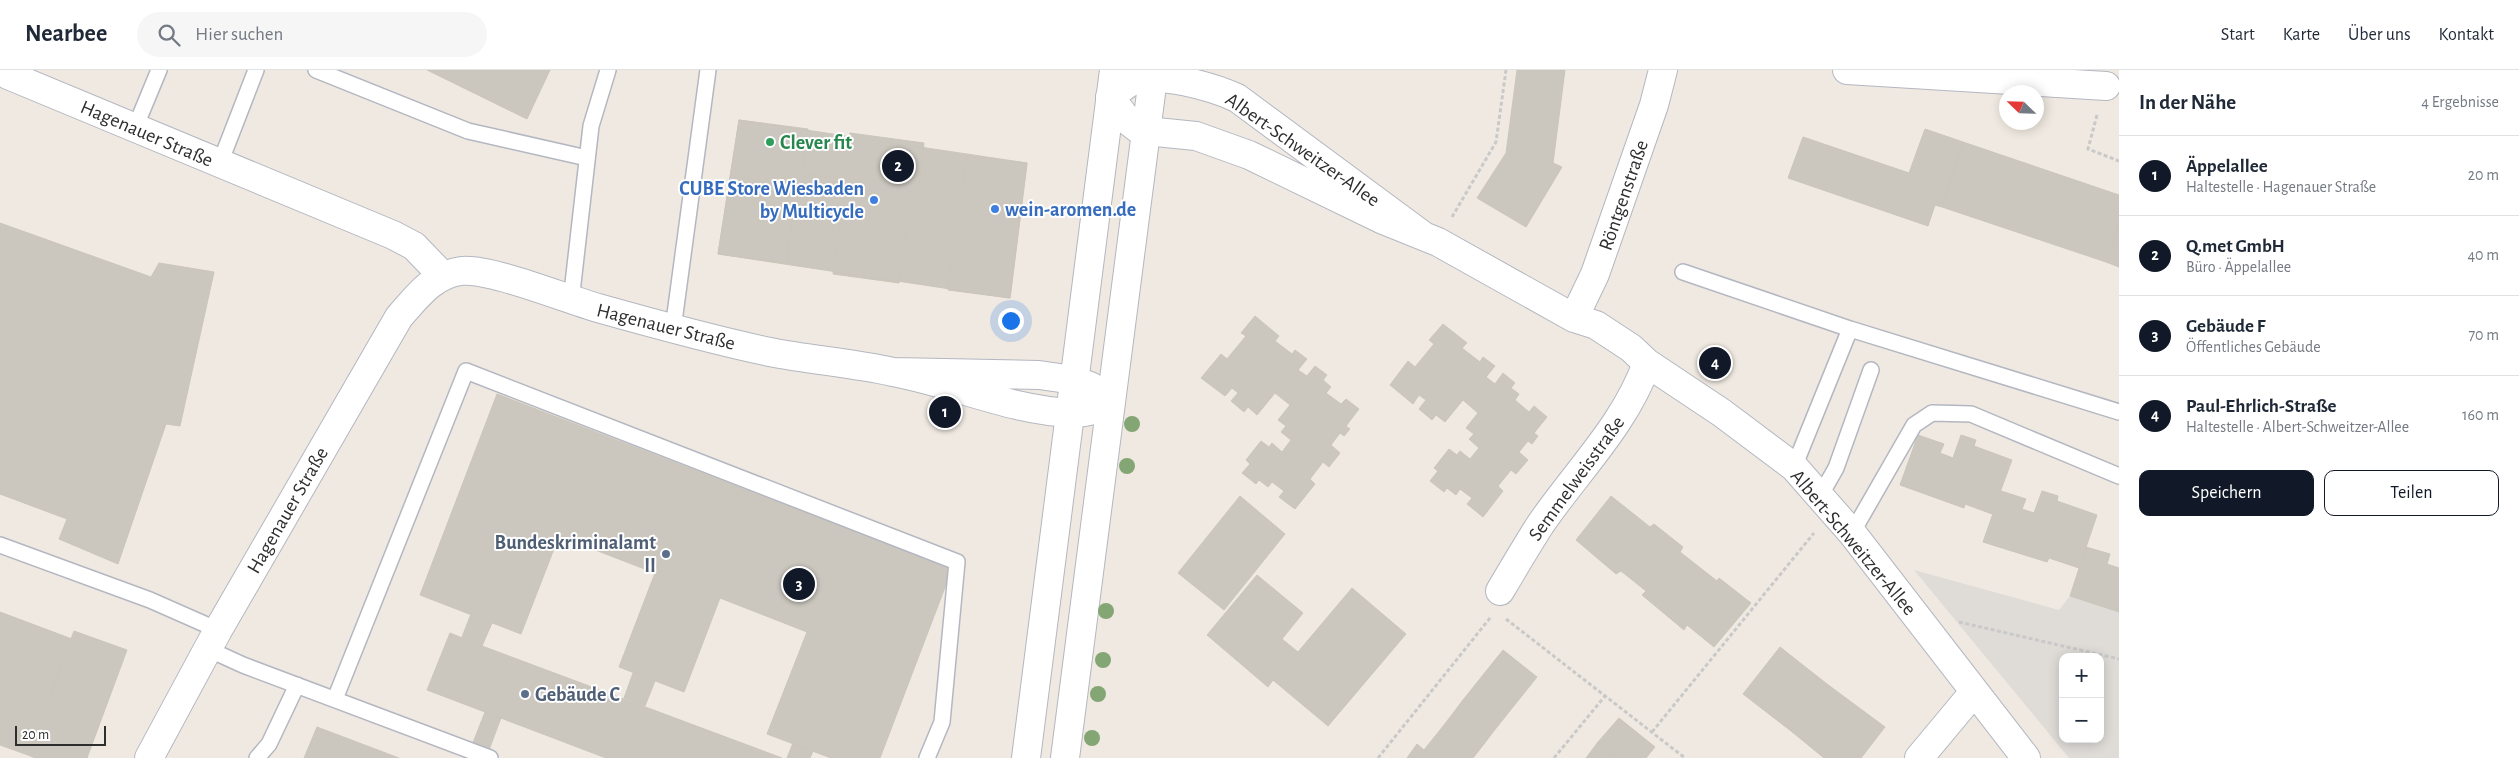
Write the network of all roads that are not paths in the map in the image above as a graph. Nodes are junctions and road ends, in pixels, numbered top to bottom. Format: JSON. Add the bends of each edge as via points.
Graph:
{"nodes":[{"id":1,"x":158,"y":70,"type":"edge"},
{"id":2,"x":256,"y":70,"type":"edge"},
{"id":3,"x":316,"y":70,"type":"edge"},
{"id":4,"x":608,"y":70,"type":"edge"},
{"id":5,"x":708,"y":70,"type":"edge"},
{"id":6,"x":1114,"y":70,"type":"edge"},
{"id":7,"x":1663,"y":70,"type":"edge"},
{"id":8,"x":1847,"y":70,"type":"edge"},
{"id":9,"x":1153,"y":74,"type":"edge"},
{"id":10,"x":8,"y":75,"type":"dead end"},
{"id":11,"x":2104,"y":78,"type":"edge"},
{"id":12,"x":1110,"y":97,"type":"junction"},
{"id":13,"x":134,"y":128,"type":"junction"},
{"id":14,"x":1146,"y":131,"type":"junction"},
{"id":15,"x":587,"y":158,"type":"junction"},
{"id":16,"x":220,"y":163,"type":"junction"},
{"id":17,"x":1429,"y":238,"type":"junction"},
{"id":18,"x":1683,"y":272,"type":"dead end"},
{"id":19,"x":442,"y":275,"type":"junction"},
{"id":20,"x":571,"y":301,"type":"junction"},
{"id":21,"x":1574,"y":318,"type":"junction"},
{"id":22,"x":673,"y":329,"type":"junction"},
{"id":23,"x":1850,"y":329,"type":"junction"},
{"id":24,"x":1647,"y":363,"type":"junction"},
{"id":25,"x":1871,"y":370,"type":"dead end"},
{"id":26,"x":894,"y":372,"type":"junction"},
{"id":27,"x":1074,"y":380,"type":"junction"},
{"id":28,"x":1111,"y":401,"type":"junction"},
{"id":29,"x":2119,"y":412,"type":"edge"},
{"id":30,"x":1070,"y":413,"type":"junction"},
{"id":31,"x":1794,"y":467,"type":"junction"},
{"id":32,"x":2119,"y":476,"type":"edge"},
{"id":33,"x":1826,"y":503,"type":"junction"},
{"id":34,"x":1852,"y":533,"type":"junction"},
{"id":35,"x":0,"y":545,"type":"edge"},
{"id":36,"x":1500,"y":591,"type":"road end"},
{"id":37,"x":213,"y":639,"type":"junction"},
{"id":38,"x":297,"y":685,"type":"junction"},
{"id":39,"x":1974,"y":692,"type":"junction"},
{"id":40,"x":335,"y":699,"type":"junction"},
{"id":41,"x":149,"y":758,"type":"edge"},
{"id":42,"x":257,"y":758,"type":"edge"},
{"id":43,"x":490,"y":758,"type":"edge"},
{"id":44,"x":927,"y":758,"type":"edge"},
{"id":45,"x":1026,"y":758,"type":"edge"},
{"id":46,"x":1065,"y":758,"type":"edge"},
{"id":47,"x":1919,"y":758,"type":"edge"},
{"id":48,"x":2026,"y":758,"type":"edge"}],
"edges":[{"from":1,"to":13,"type":"lane"},
{"from":2,"to":16,"type":"lane"},
{"from":3,"to":15,"type":"lane","via":[[468,131]]},
{"from":4,"to":15,"type":"lane","via":[[591,126]]},
{"from":5,"to":22,"type":"lane"},
{"from":6,"to":12,"type":"street"},
{"from":7,"to":21,"type":"street","name":"Röntgenstraße","via":[[1596,274]]},
{"from":8,"to":11,"type":"street"},
{"from":9,"to":12,"type":"street","name":"Albert-Schweitzer-Allee","via":[[1133,81]]},
{"from":9,"to":14,"type":"street"},
{"from":9,"to":17,"type":"street","name":"Albert-Schweitzer-Allee","via":[[1202,85],[1237,98]]},
{"from":10,"to":13,"type":"street","name":"Hagenauer Straße"},
{"from":12,"to":14,"type":"street","name":"Albert-Schweitzer-Allee","via":[[1128,121]]},
{"from":12,"to":27,"type":"street"},
{"from":13,"to":16,"type":"street","name":"Hagenauer Straße"},
{"from":14,"to":17,"type":"street","name":"Albert-Schweitzer-Allee","via":[[1196,136],[1230,147],[1381,219]]},
{"from":14,"to":28,"type":"street"},
{"from":15,"to":20,"type":"lane"},
{"from":16,"to":19,"type":"street","name":"Hagenauer Straße","via":[[392,234],[414,246]]},
{"from":17,"to":21,"type":"street","name":"Albert-Schweitzer-Allee"},
{"from":18,"to":23,"type":"lane"},
{"from":19,"to":20,"type":"street","name":"Hagenauer Straße","via":[[482,272]]},
{"from":19,"to":37,"type":"street","name":"Hagenauer Straße","via":[[424,288],[399,317]]},
{"from":20,"to":22,"type":"street","name":"Hagenauer Straße"},
{"from":21,"to":24,"type":"street","name":"Albert-Schweitzer-Allee","via":[[1590,334],[1629,358]]},
{"from":22,"to":26,"type":"street","name":"Hagenauer Straße","via":[[771,352]]},
{"from":23,"to":29,"type":"lane"},
{"from":23,"to":31,"type":"lane"},
{"from":24,"to":31,"type":"street","name":"Albert-Schweitzer-Allee"},
{"from":24,"to":36,"type":"street","name":"Semmelweisstraße","via":[[1623,414],[1540,526]]},
{"from":25,"to":33,"type":"lane"},
{"from":26,"to":27,"type":"street","name":"Hagenauer Straße","via":[[1039,375]]},
{"from":26,"to":30,"type":"street","name":"Hagenauer Straße","via":[[1019,405]]},
{"from":27,"to":28,"type":"street","name":"Hagenauer Straße","via":[[1090,386]]},
{"from":27,"to":30,"type":"street"},
{"from":28,"to":30,"type":"street","name":"Hagenauer Straße","via":[[1097,410]]},
{"from":28,"to":46,"type":"street"},
{"from":30,"to":45,"type":"street"},
{"from":31,"to":33,"type":"street","name":"Albert-Schweitzer-Allee"},
{"from":32,"to":34,"type":"lane","via":[[1971,414],[1932,413],[1914,425]]},
{"from":33,"to":34,"type":"street","name":"Albert-Schweitzer-Allee"},
{"from":34,"to":39,"type":"street","name":"Albert-Schweitzer-Allee"},
{"from":35,"to":37,"type":"lane","via":[[150,600]]},
{"from":37,"to":38,"type":"lane"},
{"from":37,"to":41,"type":"street","name":"Hagenauer Straße"},
{"from":38,"to":40,"type":"lane"},
{"from":38,"to":42,"type":"lane","via":[[270,744]]},
{"from":39,"to":47,"type":"street"},
{"from":39,"to":48,"type":"street","name":"Albert-Schweitzer-Allee"},
{"from":40,"to":43,"type":"lane"},
{"from":40,"to":44,"type":"lane","via":[[466,371],[957,562],[942,722]]}]}
